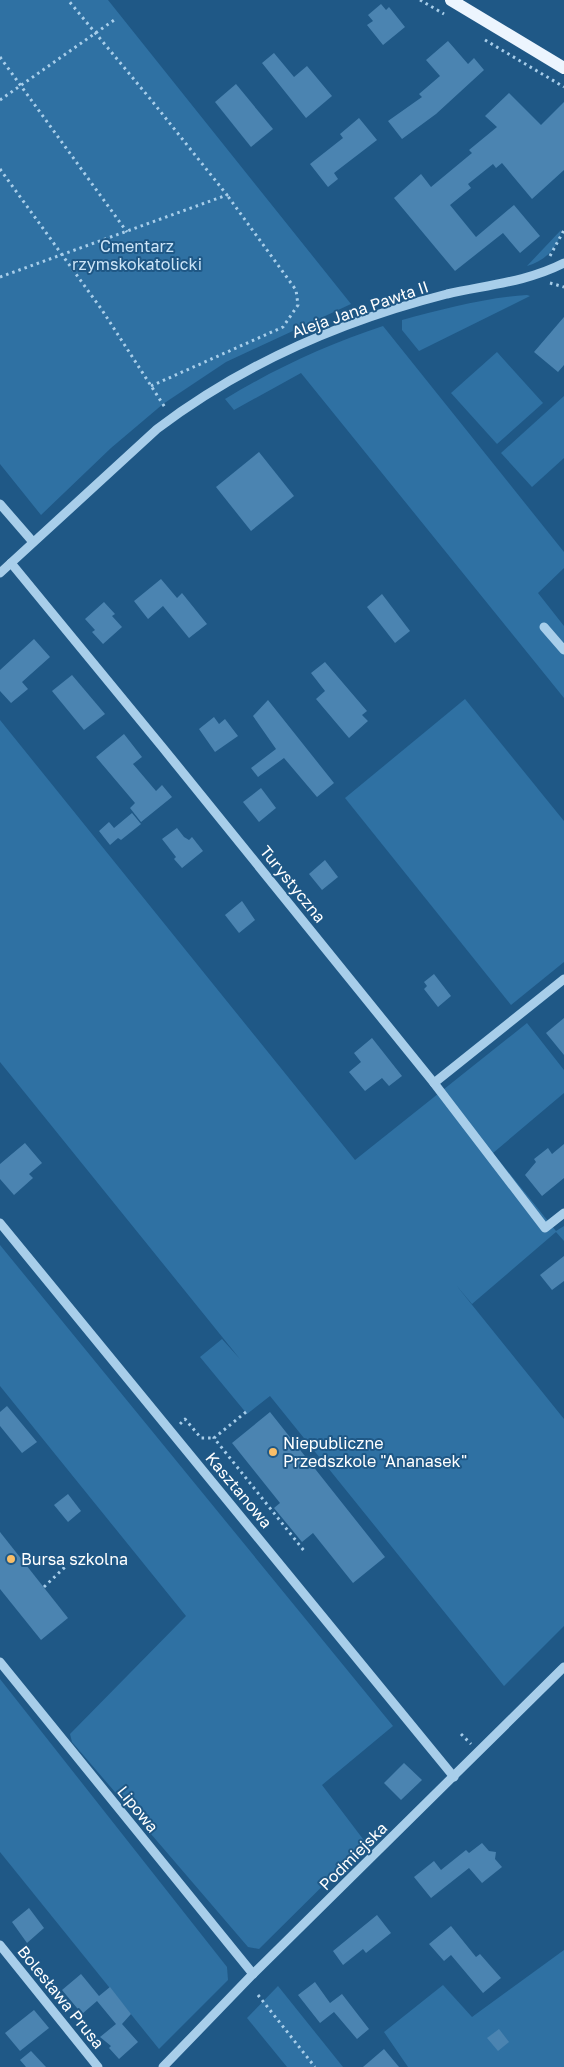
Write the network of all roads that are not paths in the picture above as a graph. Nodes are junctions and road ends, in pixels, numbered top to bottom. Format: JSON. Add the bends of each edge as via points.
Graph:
{"nodes":[{"id":1,"x":451,"y":0,"type":"edge"},
{"id":2,"x":564,"y":68,"type":"edge"},
{"id":3,"x":564,"y":263,"type":"edge"},
{"id":4,"x":0,"y":504,"type":"edge"},
{"id":5,"x":33,"y":542,"type":"junction"},
{"id":6,"x":10,"y":563,"type":"junction"},
{"id":7,"x":0,"y":573,"type":"edge"},
{"id":8,"x":544,"y":627,"type":"dead end"},
{"id":9,"x":564,"y":650,"type":"edge"},
{"id":10,"x":564,"y":979,"type":"edge"},
{"id":11,"x":434,"y":1083,"type":"junction"},
{"id":12,"x":564,"y":1213,"type":"edge"},
{"id":13,"x":0,"y":1223,"type":"edge"},
{"id":14,"x":0,"y":1662,"type":"edge"},
{"id":15,"x":564,"y":1667,"type":"edge"},
{"id":16,"x":454,"y":1777,"type":"junction"},
{"id":17,"x":0,"y":1945,"type":"edge"},
{"id":18,"x":253,"y":1974,"type":"junction"},
{"id":19,"x":98,"y":2067,"type":"edge"},
{"id":20,"x":163,"y":2067,"type":"edge"}],
"edges":[{"from":1,"to":2,"type":"main road"},
{"from":3,"to":5,"type":"street","name":"Aleja Jana Pawła II","via":[[534,277],[447,294],[333,330],[229,379],[172,418]]},
{"from":4,"to":5,"type":"street"},
{"from":5,"to":6,"type":"street","name":"Aleja Jana Pawła II"},
{"from":6,"to":7,"type":"street","name":"Aleja Jana Pawła II"},
{"from":6,"to":11,"type":"street","name":"Turystyczna"},
{"from":8,"to":9,"type":"street"},
{"from":10,"to":11,"type":"street"},
{"from":11,"to":12,"type":"street","name":"Turystyczna","via":[[545,1228]]},
{"from":13,"to":16,"type":"street","name":"Kasztanowa"},
{"from":14,"to":18,"type":"street","name":"Lipowa"},
{"from":15,"to":16,"type":"street","name":"Podmiejska"},
{"from":16,"to":18,"type":"street","name":"Podmiejska"},
{"from":17,"to":19,"type":"street","name":"Bolesława Prusa"},
{"from":18,"to":20,"type":"street","name":"Podmiejska"}]}
